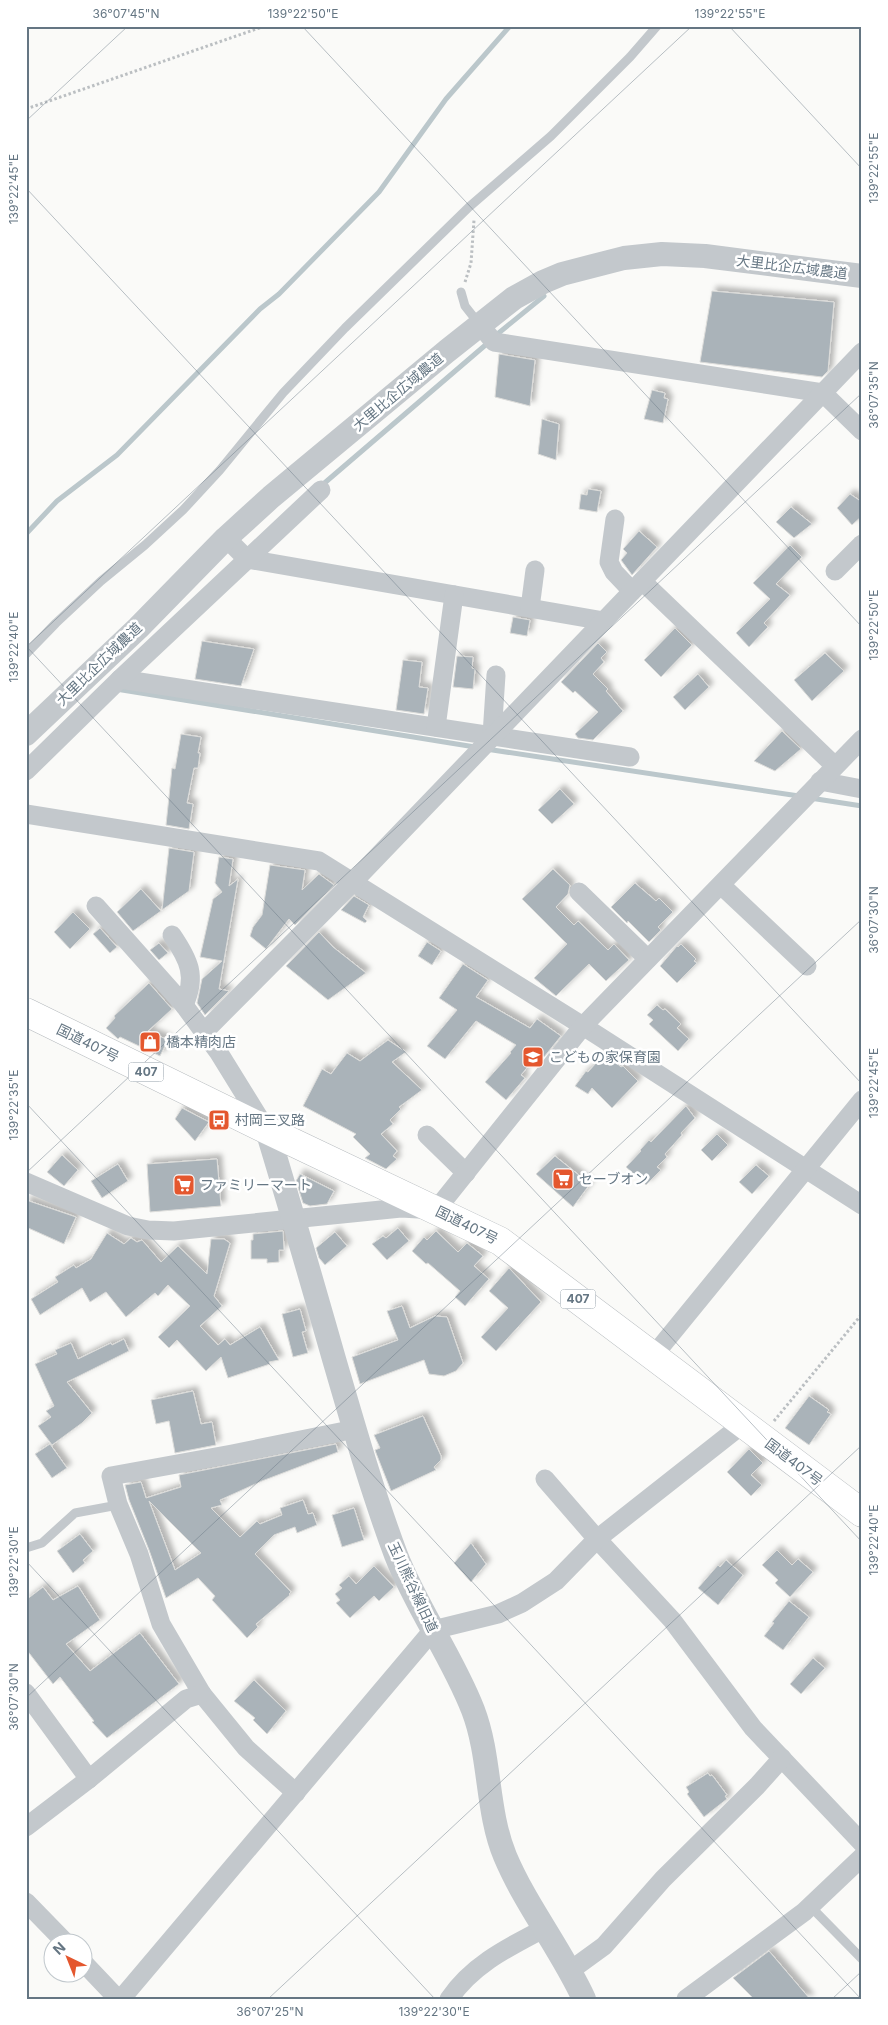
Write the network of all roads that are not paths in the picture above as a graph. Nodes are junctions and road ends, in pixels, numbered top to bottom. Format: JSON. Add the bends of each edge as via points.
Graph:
{"nodes":[{"id":1,"x":657,"y":26,"type":"edge"},
{"id":2,"x":862,"y":276,"type":"edge"},
{"id":3,"x":461,"y":292,"type":"road end"},
{"id":4,"x":480,"y":325,"type":"junction"},
{"id":5,"x":862,"y":352,"type":"edge"},
{"id":6,"x":823,"y":394,"type":"junction"},
{"id":7,"x":862,"y":431,"type":"edge"},
{"id":8,"x":321,"y":490,"type":"dead end"},
{"id":9,"x":615,"y":519,"type":"dead end"},
{"id":10,"x":226,"y":538,"type":"junction"},
{"id":11,"x":862,"y":544,"type":"edge"},
{"id":12,"x":247,"y":560,"type":"junction"},
{"id":13,"x":535,"y":570,"type":"dead end"},
{"id":14,"x":835,"y":571,"type":"dead end"},
{"id":15,"x":637,"y":586,"type":"junction"},
{"id":16,"x":454,"y":595,"type":"junction"},
{"id":17,"x":530,"y":608,"type":"junction"},
{"id":18,"x":604,"y":621,"type":"junction"},
{"id":19,"x":26,"y":654,"type":"edge"},
{"id":20,"x":496,"y":675,"type":"dead end"},
{"id":21,"x":120,"y":678,"type":"junction"},
{"id":22,"x":436,"y":727,"type":"junction"},
{"id":23,"x":26,"y":734,"type":"edge"},
{"id":24,"x":862,"y":739,"type":"edge"},
{"id":25,"x":486,"y":742,"type":"junction"},
{"id":26,"x":630,"y":757,"type":"dead end"},
{"id":27,"x":835,"y":766,"type":"junction"},
{"id":28,"x":26,"y":771,"type":"edge"},
{"id":29,"x":820,"y":781,"type":"junction"},
{"id":30,"x":862,"y":789,"type":"edge"},
{"id":31,"x":26,"y":814,"type":"edge"},
{"id":32,"x":354,"y":881,"type":"junction"},
{"id":33,"x":721,"y":885,"type":"junction"},
{"id":34,"x":579,"y":892,"type":"dead end"},
{"id":35,"x":96,"y":906,"type":"dead end"},
{"id":36,"x":172,"y":935,"type":"dead end"},
{"id":37,"x":648,"y":958,"type":"junction"},
{"id":38,"x":807,"y":966,"type":"dead end"},
{"id":39,"x":184,"y":1005,"type":"junction"},
{"id":40,"x":26,"y":1012,"type":"edge"},
{"id":41,"x":583,"y":1026,"type":"junction"},
{"id":42,"x":204,"y":1032,"type":"junction"},
{"id":43,"x":862,"y":1100,"type":"edge"},
{"id":44,"x":267,"y":1130,"type":"junction"},
{"id":45,"x":426,"y":1135,"type":"dead end"},
{"id":46,"x":806,"y":1170,"type":"junction"},
{"id":47,"x":466,"y":1173,"type":"junction"},
{"id":48,"x":26,"y":1182,"type":"edge"},
{"id":49,"x":862,"y":1205,"type":"edge"},
{"id":50,"x":436,"y":1210,"type":"junction"},
{"id":51,"x":293,"y":1218,"type":"junction"},
{"id":52,"x":654,"y":1355,"type":"junction"},
{"id":53,"x":355,"y":1429,"type":"junction"},
{"id":54,"x":752,"y":1431,"type":"junction"},
{"id":55,"x":545,"y":1479,"type":"dead end"},
{"id":56,"x":118,"y":1505,"type":"junction"},
{"id":57,"x":862,"y":1513,"type":"edge"},
{"id":58,"x":597,"y":1539,"type":"junction"},
{"id":59,"x":26,"y":1548,"type":"edge"},
{"id":60,"x":433,"y":1630,"type":"junction"},
{"id":61,"x":26,"y":1693,"type":"edge"},
{"id":62,"x":202,"y":1694,"type":"junction"},
{"id":63,"x":782,"y":1758,"type":"junction"},
{"id":64,"x":89,"y":1779,"type":"junction"},
{"id":65,"x":296,"y":1793,"type":"junction"},
{"id":66,"x":26,"y":1827,"type":"edge"},
{"id":67,"x":862,"y":1843,"type":"edge"},
{"id":68,"x":862,"y":1857,"type":"edge"},
{"id":69,"x":26,"y":1902,"type":"edge"},
{"id":70,"x":810,"y":1906,"type":"junction"},
{"id":71,"x":545,"y":1928,"type":"junction"},
{"id":72,"x":55,"y":1932,"type":"edge"},
{"id":73,"x":862,"y":1959,"type":"edge"},
{"id":74,"x":571,"y":1970,"type":"junction"},
{"id":75,"x":92,"y":1971,"type":"edge"},
{"id":76,"x":120,"y":1999,"type":"edge"},
{"id":77,"x":450,"y":1999,"type":"edge"},
{"id":78,"x":584,"y":1999,"type":"edge"},
{"id":79,"x":686,"y":1999,"type":"edge"}],
"edges":[{"from":1,"to":19,"type":"lane","via":[[551,136],[398,274],[312,362],[183,510],[101,581]]},
{"from":2,"to":4,"type":"street","name":"大里比企広域農道","via":[[705,256],[662,254],[624,258],[543,282],[514,298]]},
{"from":3,"to":4,"type":"lane","via":[[465,306]]},
{"from":4,"to":6,"type":"street","via":[[494,342]]},
{"from":4,"to":10,"type":"street","name":"大里比企広域農道","via":[[270,497]]},
{"from":5,"to":6,"type":"street"},
{"from":6,"to":7,"type":"street"},
{"from":6,"to":15,"type":"street"},
{"from":8,"to":12,"type":"street"},
{"from":9,"to":15,"type":"street","via":[[610,562],[614,572]]},
{"from":10,"to":12,"type":"street"},
{"from":10,"to":23,"type":"street","name":"大里比企広域農道","via":[[138,628]]},
{"from":11,"to":14,"type":"street"},
{"from":12,"to":16,"type":"street"},
{"from":12,"to":21,"type":"street"},
{"from":13,"to":17,"type":"street"},
{"from":15,"to":18,"type":"street"},
{"from":15,"to":27,"type":"street"},
{"from":16,"to":17,"type":"street"},
{"from":16,"to":22,"type":"street"},
{"from":17,"to":18,"type":"street"},
{"from":18,"to":25,"type":"street"},
{"from":20,"to":25,"type":"street"},
{"from":21,"to":22,"type":"street"},
{"from":21,"to":28,"type":"street"},
{"from":22,"to":25,"type":"street"},
{"from":24,"to":27,"type":"street"},
{"from":25,"to":26,"type":"street"},
{"from":25,"to":32,"type":"street"},
{"from":27,"to":29,"type":"street"},
{"from":29,"to":30,"type":"street"},
{"from":29,"to":33,"type":"street"},
{"from":31,"to":32,"type":"street","via":[[318,860]]},
{"from":32,"to":41,"type":"street"},
{"from":32,"to":42,"type":"street"},
{"from":33,"to":37,"type":"street"},
{"from":33,"to":38,"type":"street"},
{"from":34,"to":37,"type":"street"},
{"from":35,"to":39,"type":"street"},
{"from":36,"to":39,"type":"street","via":[[189,962]]},
{"from":37,"to":41,"type":"street"},
{"from":39,"to":42,"type":"street"},
{"from":40,"to":44,"type":"highway","name":"国道407号","number":"407"},
{"from":41,"to":46,"type":"street"},
{"from":41,"to":47,"type":"street"},
{"from":42,"to":44,"type":"street"},
{"from":43,"to":46,"type":"street"},
{"from":44,"to":50,"type":"highway","name":"国道407号","number":"407"},
{"from":44,"to":51,"type":"street","name":"玉川熊谷線旧道"},
{"from":45,"to":47,"type":"street"},
{"from":46,"to":49,"type":"street"},
{"from":46,"to":52,"type":"street"},
{"from":47,"to":50,"type":"street"},
{"from":48,"to":51,"type":"street","via":[[128,1226],[148,1230],[174,1231]]},
{"from":50,"to":51,"type":"street","via":[[401,1208]]},
{"from":50,"to":52,"type":"highway","name":"国道407号","number":"407","via":[[500,1241]]},
{"from":51,"to":53,"type":"street","name":"玉川熊谷線旧道"},
{"from":52,"to":54,"type":"highway","name":"国道407号","number":"407"},
{"from":53,"to":56,"type":"street","via":[[111,1476]]},
{"from":53,"to":60,"type":"street","name":"玉川熊谷線旧道","via":[[397,1556]]},
{"from":54,"to":57,"type":"highway","name":"国道407号","number":"407"},
{"from":54,"to":58,"type":"street"},
{"from":55,"to":58,"type":"street"},
{"from":56,"to":59,"type":"lane","via":[[75,1513],[42,1543]]},
{"from":56,"to":62,"type":"street","via":[[139,1554],[161,1624]]},
{"from":58,"to":60,"type":"street","via":[[556,1581],[522,1603],[498,1614]]},
{"from":58,"to":63,"type":"street","via":[[672,1620],[753,1728]]},
{"from":60,"to":65,"type":"street"},
{"from":60,"to":71,"type":"street","name":"玉川熊谷線旧道","via":[[473,1710],[504,1854]]},
{"from":61,"to":64,"type":"street"},
{"from":62,"to":64,"type":"street","via":[[186,1699]]},
{"from":62,"to":65,"type":"street","via":[[246,1748]]},
{"from":63,"to":67,"type":"street"},
{"from":63,"to":74,"type":"street","via":[[663,1879],[604,1946]]},
{"from":64,"to":66,"type":"street"},
{"from":65,"to":76,"type":"street"},
{"from":68,"to":70,"type":"street"},
{"from":69,"to":72,"type":"street"},
{"from":70,"to":73,"type":"lane"},
{"from":70,"to":79,"type":"street"},
{"from":71,"to":74,"type":"street","name":"玉川熊谷線旧道"},
{"from":71,"to":77,"type":"street","via":[[502,1950],[471,1972]]},
{"from":74,"to":78,"type":"street","name":"玉川熊谷線旧道"},
{"from":75,"to":76,"type":"street"}]}
